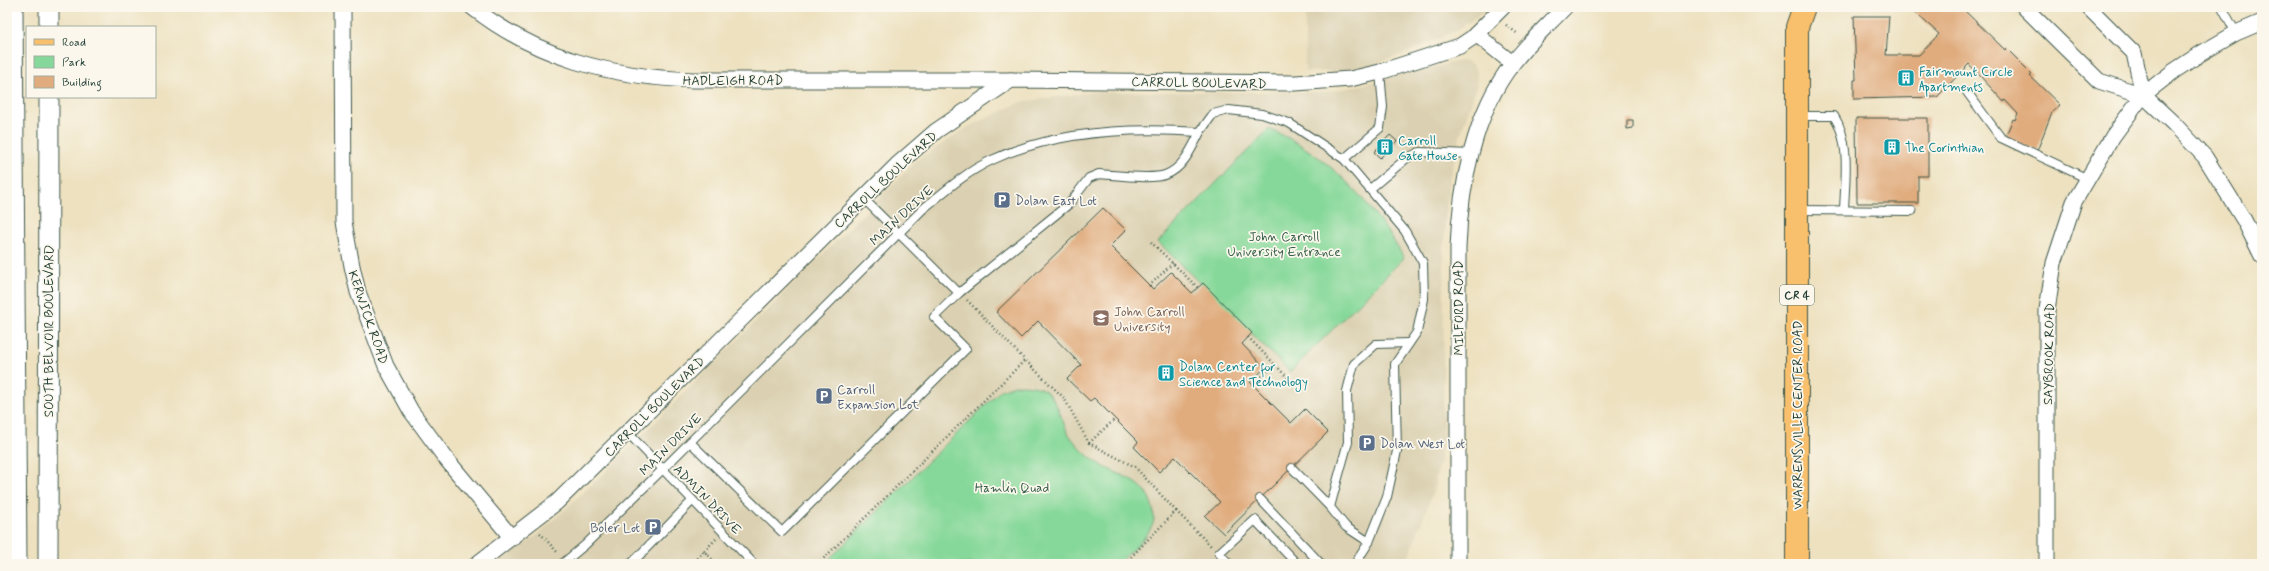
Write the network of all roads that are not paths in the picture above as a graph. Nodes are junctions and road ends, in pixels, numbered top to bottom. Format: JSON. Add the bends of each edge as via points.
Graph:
{"nodes":[{"id":1,"x":13,"y":7,"type":"edge"},
{"id":2,"x":49,"y":7,"type":"edge"},
{"id":3,"x":343,"y":7,"type":"edge"},
{"id":4,"x":472,"y":7,"type":"edge"},
{"id":5,"x":1503,"y":7,"type":"edge"},
{"id":6,"x":1565,"y":7,"type":"edge"},
{"id":7,"x":2024,"y":7,"type":"edge"},
{"id":8,"x":2088,"y":7,"type":"edge"},
{"id":9,"x":2222,"y":7,"type":"edge"},
{"id":10,"x":1796,"y":14,"type":"edge"},
{"id":11,"x":2262,"y":22,"type":"edge"},
{"id":12,"x":49,"y":26,"type":"edge"},
{"id":13,"x":2236,"y":33,"type":"junction"},
{"id":14,"x":1476,"y":34,"type":"junction"},
{"id":15,"x":1512,"y":63,"type":"junction"},
{"id":16,"x":1380,"y":72,"type":"junction"},
{"id":17,"x":1011,"y":80,"type":"junction"},
{"id":18,"x":1967,"y":92,"type":"dead end"},
{"id":19,"x":2143,"y":96,"type":"junction"},
{"id":20,"x":48,"y":98,"type":"edge"},
{"id":21,"x":1797,"y":116,"type":"junction"},
{"id":22,"x":1200,"y":132,"type":"junction"},
{"id":23,"x":1471,"y":154,"type":"junction"},
{"id":24,"x":1344,"y":159,"type":"junction"},
{"id":25,"x":2088,"y":179,"type":"junction"},
{"id":26,"x":1370,"y":189,"type":"junction"},
{"id":27,"x":863,"y":198,"type":"junction"},
{"id":28,"x":1797,"y":210,"type":"junction"},
{"id":29,"x":1844,"y":210,"type":"junction"},
{"id":30,"x":1912,"y":211,"type":"dead end"},
{"id":31,"x":899,"y":232,"type":"junction"},
{"id":32,"x":2262,"y":256,"type":"edge"},
{"id":33,"x":959,"y":293,"type":"junction"},
{"id":34,"x":1409,"y":343,"type":"junction"},
{"id":35,"x":628,"y":433,"type":"junction"},
{"id":36,"x":690,"y":442,"type":"junction"},
{"id":37,"x":1292,"y":468,"type":"dead end"},
{"id":38,"x":662,"y":470,"type":"junction"},
{"id":39,"x":1260,"y":498,"type":"dead end"},
{"id":40,"x":692,"y":501,"type":"junction"},
{"id":41,"x":1330,"y":507,"type":"junction"},
{"id":42,"x":512,"y":538,"type":"junction"},
{"id":43,"x":12,"y":541,"type":"edge"},
{"id":44,"x":1369,"y":542,"type":"junction"},
{"id":45,"x":1455,"y":562,"type":"edge"},
{"id":46,"x":564,"y":563,"type":"edge"},
{"id":47,"x":18,"y":564,"type":"edge"},
{"id":48,"x":48,"y":564,"type":"edge"},
{"id":49,"x":477,"y":564,"type":"edge"},
{"id":50,"x":631,"y":564,"type":"edge"},
{"id":51,"x":754,"y":564,"type":"edge"},
{"id":52,"x":1229,"y":564,"type":"edge"},
{"id":53,"x":1297,"y":564,"type":"edge"},
{"id":54,"x":1321,"y":564,"type":"edge"},
{"id":55,"x":1355,"y":564,"type":"edge"},
{"id":56,"x":1797,"y":564,"type":"edge"},
{"id":57,"x":2047,"y":564,"type":"edge"}],
"edges":[{"from":1,"to":43,"type":"street"},
{"from":2,"to":12,"type":"street"},
{"from":3,"to":42,"type":"street","name":"KERWICK ROAD","via":[[344,222],[358,292],[386,366],[410,411]]},
{"from":4,"to":17,"type":"street","name":"HADLEIGH ROAD","via":[[520,38],[558,56],[602,70],[646,78]]},
{"from":5,"to":14,"type":"street","name":"CARROLL BOULEVARD"},
{"from":6,"to":15,"type":"street","name":"MILFORD ROAD"},
{"from":7,"to":19,"type":"street","via":[[2099,81]]},
{"from":8,"to":19,"type":"street","via":[[2134,53]]},
{"from":9,"to":13,"type":"lane"},
{"from":10,"to":21,"type":"main road","name":"WARRENSVILLE CENTER ROAD","number":"CR 4"},
{"from":11,"to":13,"type":"street","name":"SAYBROOK ROAD"},
{"from":13,"to":19,"type":"street","name":"SAYBROOK ROAD","via":[[2184,64]]},
{"from":14,"to":15,"type":"street"},
{"from":14,"to":16,"type":"street","name":"CARROLL BOULEVARD","via":[[1460,46]]},
{"from":15,"to":23,"type":"street","name":"MILFORD ROAD","via":[[1486,112]]},
{"from":16,"to":17,"type":"street","name":"CARROLL BOULEVARD","via":[[1314,82]]},
{"from":16,"to":24,"type":"lane","via":[[1383,107],[1380,128]]},
{"from":17,"to":27,"type":"street","name":"CARROLL BOULEVARD","via":[[930,136]]},
{"from":18,"to":25,"type":"lane","via":[[2001,138]]},
{"from":19,"to":25,"type":"street","name":"SAYBROOK ROAD","via":[[2113,136]]},
{"from":19,"to":32,"type":"street","via":[[2205,157],[2244,220]]},
{"from":20,"to":48,"type":"street","name":"SOUTH BELVOIR BOULEVARD"},
{"from":21,"to":28,"type":"main road","name":"WARRENSVILLE CENTER ROAD","number":"CR 4"},
{"from":21,"to":29,"type":"lane","via":[[1834,116],[1842,128],[1845,166]]},
{"from":22,"to":24,"type":"lane","via":[[1213,114],[1229,110],[1262,114],[1289,122]]},
{"from":22,"to":31,"type":"lane","name":"MAIN DRIVE","via":[[1162,129],[1067,136],[1024,148],[992,160],[961,178],[922,209]]},
{"from":22,"to":33,"type":"lane","via":[[1178,167],[1165,175],[1099,174],[1089,178],[1069,204]]},
{"from":23,"to":26,"type":"lane","via":[[1420,152],[1407,158]]},
{"from":23,"to":45,"type":"street","name":"MILFORD ROAD","via":[[1462,192],[1458,248]]},
{"from":24,"to":26,"type":"lane"},
{"from":25,"to":57,"type":"street","name":"SAYBROOK ROAD","via":[[2074,202],[2054,263],[2047,310]]},
{"from":26,"to":34,"type":"lane","via":[[1405,231],[1423,263],[1424,299],[1417,332]]},
{"from":27,"to":31,"type":"lane"},
{"from":27,"to":35,"type":"street","name":"CARROLL BOULEVARD"},
{"from":28,"to":29,"type":"lane"},
{"from":28,"to":56,"type":"main road","name":"WARRENSVILLE CENTER ROAD","number":"CR 4"},
{"from":29,"to":30,"type":"lane"},
{"from":31,"to":33,"type":"lane"},
{"from":31,"to":36,"type":"lane","name":"MAIN DRIVE"},
{"from":33,"to":36,"type":"lane","via":[[934,317],[966,349],[782,532]]},
{"from":34,"to":41,"type":"lane","via":[[1376,344],[1354,364],[1347,391],[1348,442]]},
{"from":34,"to":44,"type":"lane","via":[[1396,364],[1397,451],[1387,498]]},
{"from":35,"to":38,"type":"lane","name":"ADMIN DRIVE"},
{"from":35,"to":42,"type":"street","name":"CARROLL BOULEVARD","via":[[558,502]]},
{"from":36,"to":38,"type":"lane","name":"MAIN DRIVE"},
{"from":37,"to":41,"type":"lane"},
{"from":38,"to":40,"type":"lane","name":"ADMIN DRIVE"},
{"from":38,"to":46,"type":"lane","name":"MAIN DRIVE"},
{"from":39,"to":54,"type":"lane"},
{"from":40,"to":50,"type":"lane"},
{"from":40,"to":51,"type":"lane","name":"ADMIN DRIVE"},
{"from":41,"to":44,"type":"lane","via":[[1346,527]]},
{"from":42,"to":49,"type":"street","name":"CARROLL BOULEVARD"},
{"from":43,"to":47,"type":"street"},
{"from":44,"to":55,"type":"lane"},
{"from":52,"to":53,"type":"lane","via":[[1219,553],[1255,520]]}]}
